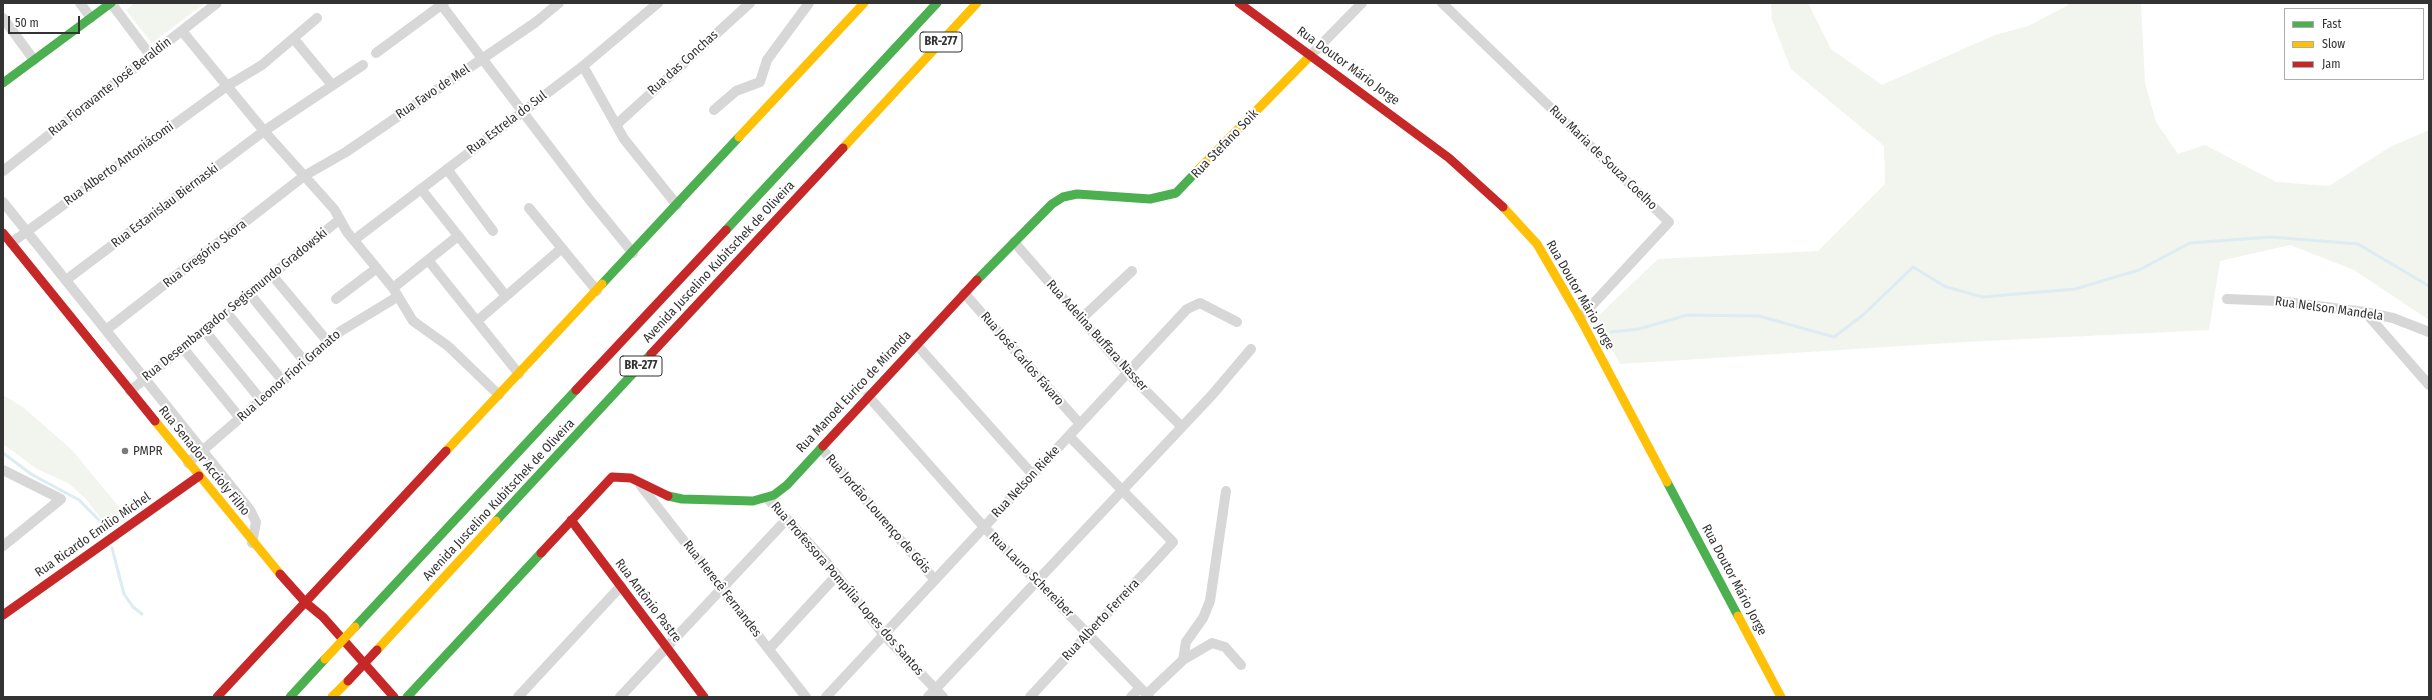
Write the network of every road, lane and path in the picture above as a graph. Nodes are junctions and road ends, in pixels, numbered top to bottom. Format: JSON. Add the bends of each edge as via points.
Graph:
{"nodes":[{"id":1,"x":80,"y":3,"type":"edge"},
{"id":2,"x":111,"y":3,"type":"edge"},
{"id":3,"x":217,"y":3,"type":"edge"},
{"id":4,"x":559,"y":3,"type":"edge"},
{"id":5,"x":658,"y":3,"type":"edge"},
{"id":6,"x":750,"y":3,"type":"edge"},
{"id":7,"x":809,"y":3,"type":"edge"},
{"id":8,"x":864,"y":3,"type":"edge"},
{"id":9,"x":937,"y":3,"type":"edge"},
{"id":10,"x":978,"y":3,"type":"edge"},
{"id":11,"x":1239,"y":3,"type":"edge"},
{"id":12,"x":1362,"y":3,"type":"edge"},
{"id":13,"x":1442,"y":3,"type":"edge"},
{"id":14,"x":442,"y":4,"type":"edge"},
{"id":15,"x":3,"y":18,"type":"edge"},
{"id":16,"x":91,"y":18,"type":"junction"},
{"id":17,"x":317,"y":18,"type":"dead end"},
{"id":18,"x":182,"y":31,"type":"junction"},
{"id":19,"x":294,"y":38,"type":"junction"},
{"id":20,"x":376,"y":53,"type":"dead end"},
{"id":21,"x":150,"y":55,"type":"junction"},
{"id":22,"x":1311,"y":55,"type":"junction"},
{"id":23,"x":482,"y":58,"type":"junction"},
{"id":24,"x":34,"y":60,"type":"junction"},
{"id":25,"x":363,"y":65,"type":"dead end"},
{"id":26,"x":583,"y":66,"type":"junction"},
{"id":27,"x":3,"y":83,"type":"edge"},
{"id":28,"x":332,"y":85,"type":"junction"},
{"id":29,"x":227,"y":86,"type":"junction"},
{"id":30,"x":714,"y":110,"type":"dead end"},
{"id":31,"x":522,"y":112,"type":"junction"},
{"id":32,"x":616,"y":125,"type":"junction"},
{"id":33,"x":264,"y":131,"type":"junction"},
{"id":34,"x":447,"y":169,"type":"junction"},
{"id":35,"x":3,"y":171,"type":"edge"},
{"id":36,"x":304,"y":176,"type":"junction"},
{"id":37,"x":421,"y":189,"type":"junction"},
{"id":38,"x":3,"y":202,"type":"edge"},
{"id":39,"x":1052,"y":204,"type":"joint"},
{"id":40,"x":677,"y":205,"type":"junction"},
{"id":41,"x":529,"y":208,"type":"dead end"},
{"id":42,"x":340,"y":219,"type":"junction"},
{"id":43,"x":493,"y":231,"type":"dead end"},
{"id":44,"x":3,"y":232,"type":"edge"},
{"id":45,"x":26,"y":232,"type":"junction"},
{"id":46,"x":458,"y":236,"type":"junction"},
{"id":47,"x":354,"y":240,"type":"junction"},
{"id":48,"x":1014,"y":242,"type":"junction"},
{"id":49,"x":11,"y":243,"type":"junction"},
{"id":50,"x":562,"y":248,"type":"junction"},
{"id":51,"x":633,"y":253,"type":"junction"},
{"id":52,"x":428,"y":260,"type":"junction"},
{"id":53,"x":377,"y":268,"type":"junction"},
{"id":54,"x":1132,"y":271,"type":"dead end"},
{"id":55,"x":272,"y":274,"type":"junction"},
{"id":56,"x":66,"y":280,"type":"junction"},
{"id":57,"x":597,"y":291,"type":"junction"},
{"id":58,"x":395,"y":292,"type":"junction"},
{"id":59,"x":249,"y":293,"type":"junction"},
{"id":60,"x":964,"y":293,"type":"junction"},
{"id":61,"x":506,"y":296,"type":"junction"},
{"id":62,"x":336,"y":299,"type":"dead end"},
{"id":63,"x":2227,"y":299,"type":"dead end"},
{"id":64,"x":226,"y":312,"type":"junction"},
{"id":65,"x":2365,"y":312,"type":"junction"},
{"id":66,"x":1580,"y":318,"type":"junction"},
{"id":67,"x":1081,"y":319,"type":"junction"},
{"id":68,"x":477,"y":321,"type":"junction"},
{"id":69,"x":1237,"y":322,"type":"dead end"},
{"id":70,"x":106,"y":330,"type":"junction"},
{"id":71,"x":204,"y":330,"type":"junction"},
{"id":72,"x":2429,"y":332,"type":"edge"},
{"id":73,"x":328,"y":342,"type":"junction"},
{"id":74,"x":916,"y":344,"type":"junction"},
{"id":75,"x":183,"y":348,"type":"junction"},
{"id":76,"x":1251,"y":349,"type":"dead end"},
{"id":77,"x":305,"y":362,"type":"junction"},
{"id":78,"x":1128,"y":373,"type":"junction"},
{"id":79,"x":520,"y":374,"type":"junction"},
{"id":80,"x":145,"y":379,"type":"junction"},
{"id":81,"x":283,"y":381,"type":"junction"},
{"id":82,"x":2429,"y":385,"type":"edge"},
{"id":83,"x":130,"y":391,"type":"junction"},
{"id":84,"x":499,"y":395,"type":"junction"},
{"id":85,"x":868,"y":396,"type":"junction"},
{"id":86,"x":261,"y":400,"type":"junction"},
{"id":87,"x":240,"y":418,"type":"junction"},
{"id":88,"x":1080,"y":424,"type":"junction"},
{"id":89,"x":1182,"y":427,"type":"junction"},
{"id":90,"x":1069,"y":436,"type":"junction"},
{"id":91,"x":821,"y":448,"type":"junction"},
{"id":92,"x":202,"y":451,"type":"junction"},
{"id":93,"x":188,"y":463,"type":"junction"},
{"id":94,"x":3,"y":470,"type":"edge"},
{"id":95,"x":1033,"y":475,"type":"junction"},
{"id":96,"x":199,"y":476,"type":"junction"},
{"id":97,"x":638,"y":481,"type":"junction"},
{"id":98,"x":1122,"y":490,"type":"junction"},
{"id":99,"x":1226,"y":491,"type":"dead end"},
{"id":100,"x":768,"y":499,"type":"junction"},
{"id":101,"x":787,"y":519,"type":"junction"},
{"id":102,"x":571,"y":520,"type":"junction"},
{"id":103,"x":984,"y":527,"type":"junction"},
{"id":104,"x":252,"y":542,"type":"junction"},
{"id":105,"x":3,"y":546,"type":"edge"},
{"id":106,"x":838,"y":575,"type":"junction"},
{"id":107,"x":935,"y":580,"type":"junction"},
{"id":108,"x":1037,"y":581,"type":"junction"},
{"id":109,"x":621,"y":586,"type":"junction"},
{"id":110,"x":722,"y":589,"type":"junction"},
{"id":111,"x":305,"y":602,"type":"junction"},
{"id":112,"x":3,"y":615,"type":"edge"},
{"id":113,"x":1089,"y":633,"type":"junction"},
{"id":114,"x":884,"y":635,"type":"junction"},
{"id":115,"x":666,"y":647,"type":"junction"},
{"id":116,"x":769,"y":650,"type":"junction"},
{"id":117,"x":1183,"y":660,"type":"junction"},
{"id":118,"x":1241,"y":665,"type":"dead end"},
{"id":119,"x":936,"y":689,"type":"junction"},
{"id":120,"x":1145,"y":693,"type":"edge"},
{"id":121,"x":217,"y":697,"type":"edge"},
{"id":122,"x":290,"y":697,"type":"edge"},
{"id":123,"x":332,"y":697,"type":"edge"},
{"id":124,"x":394,"y":697,"type":"edge"},
{"id":125,"x":407,"y":697,"type":"edge"},
{"id":126,"x":518,"y":697,"type":"edge"},
{"id":127,"x":620,"y":697,"type":"edge"},
{"id":128,"x":704,"y":697,"type":"edge"},
{"id":129,"x":806,"y":697,"type":"edge"},
{"id":130,"x":826,"y":697,"type":"edge"},
{"id":131,"x":928,"y":697,"type":"edge"},
{"id":132,"x":943,"y":697,"type":"edge"},
{"id":133,"x":1030,"y":697,"type":"edge"},
{"id":134,"x":1131,"y":697,"type":"edge"},
{"id":135,"x":1781,"y":697,"type":"edge"}],
"edges":[{"from":1,"to":16,"type":"street"},
{"from":2,"to":16,"type":"main road"},
{"from":2,"to":21,"type":"street"},
{"from":3,"to":18,"type":"street","name":"Rua Fioravante José Beraldin"},
{"from":4,"to":23,"type":"street","name":"Rua Favo de Mel","via":[[536,22]]},
{"from":5,"to":26,"type":"street","name":"Rua Estrela do Sul"},
{"from":6,"to":32,"type":"street","name":"Rua das Conchas"},
{"from":7,"to":30,"type":"street","via":[[767,60],[760,82],[736,91]]},
{"from":8,"to":40,"type":"main road"},
{"from":9,"to":122,"type":"main road","name":"Avenida Juscelino Kubitschek de Oliveira","number":"BR-277","bridge":true},
{"from":10,"to":123,"type":"main road","name":"Avenida Juscelino Kubitschek de Oliveira","number":"BR-277","bridge":true},
{"from":11,"to":22,"type":"main road","name":"Rua Doutor Mário Jorge"},
{"from":12,"to":22,"type":"street","name":"Rua Stefano Soik"},
{"from":13,"to":66,"type":"street","name":"Rua Maria de Souza Coelho","via":[[1670,222]]},
{"from":14,"to":20,"type":"street"},
{"from":14,"to":23,"type":"street"},
{"from":15,"to":24,"type":"street"},
{"from":16,"to":24,"type":"main road"},
{"from":17,"to":19,"type":"street","name":"Rua Alberto Antoniácomi"},
{"from":18,"to":21,"type":"street","name":"Rua Fioravante José Beraldin"},
{"from":18,"to":29,"type":"street"},
{"from":19,"to":28,"type":"street"},
{"from":19,"to":29,"type":"street","name":"Rua Alberto Antoniácomi","via":[[262,65]]},
{"from":21,"to":35,"type":"street","name":"Rua Fioravante José Beraldin"},
{"from":22,"to":39,"type":"main road","name":"Rua Stefano Soik","via":[[1176,193],[1150,199],[1077,194],[1063,197]]},
{"from":22,"to":66,"type":"main road","name":"Rua Doutor Mário Jorge","via":[[1421,136],[1491,194],[1536,244]]},
{"from":23,"to":31,"type":"street"},
{"from":23,"to":36,"type":"street","name":"Rua Favo de Mel","via":[[346,152]]},
{"from":24,"to":27,"type":"main road"},
{"from":25,"to":28,"type":"street","name":"Rua Estanislau Biernaski"},
{"from":26,"to":31,"type":"street","name":"Rua Estrela do Sul"},
{"from":26,"to":32,"type":"street"},
{"from":28,"to":33,"type":"street","name":"Rua Estanislau Biernaski"},
{"from":29,"to":33,"type":"street"},
{"from":29,"to":45,"type":"street","name":"Rua Alberto Antoniácomi"},
{"from":31,"to":34,"type":"street","name":"Rua Estrela do Sul"},
{"from":31,"to":51,"type":"street"},
{"from":32,"to":40,"type":"street","via":[[634,153]]},
{"from":33,"to":36,"type":"street"},
{"from":33,"to":56,"type":"street","name":"Rua Estanislau Biernaski"},
{"from":34,"to":37,"type":"street","name":"Rua Estrela do Sul"},
{"from":34,"to":43,"type":"street"},
{"from":36,"to":42,"type":"street"},
{"from":36,"to":70,"type":"street","name":"Rua Gregório Skora"},
{"from":37,"to":46,"type":"street"},
{"from":37,"to":47,"type":"street","name":"Rua Estrela do Sul"},
{"from":38,"to":45,"type":"street"},
{"from":39,"to":48,"type":"main road","name":"Rua Manoel Eurico de Miranda"},
{"from":40,"to":51,"type":"main road"},
{"from":41,"to":50,"type":"street"},
{"from":42,"to":47,"type":"street"},
{"from":42,"to":55,"type":"street","name":"Rua Desembargador Segismundo Gradowski"},
{"from":44,"to":49,"type":"main road","name":"Rua Senador Accioly Filho"},
{"from":45,"to":49,"type":"street","name":"Rua Alberto Antoniácomi"},
{"from":45,"to":56,"type":"street"},
{"from":46,"to":52,"type":"street","name":"Rua Leonor Fiori Granato"},
{"from":46,"to":61,"type":"street"},
{"from":47,"to":53,"type":"street"},
{"from":48,"to":60,"type":"main road","name":"Rua Manoel Eurico de Miranda"},
{"from":48,"to":67,"type":"street","name":"Rua Adelina Buffara Nasser"},
{"from":49,"to":83,"type":"main road","name":"Rua Senador Accioly Filho"},
{"from":50,"to":57,"type":"street"},
{"from":50,"to":61,"type":"street"},
{"from":51,"to":57,"type":"main road"},
{"from":52,"to":58,"type":"street","name":"Rua Leonor Fiori Granato"},
{"from":52,"to":68,"type":"street"},
{"from":53,"to":58,"type":"street"},
{"from":53,"to":62,"type":"street"},
{"from":54,"to":67,"type":"street"},
{"from":55,"to":59,"type":"street","name":"Rua Desembargador Segismundo Gradowski"},
{"from":55,"to":73,"type":"street"},
{"from":56,"to":70,"type":"street"},
{"from":57,"to":79,"type":"main road"},
{"from":58,"to":73,"type":"street","name":"Rua Leonor Fiori Granato"},
{"from":58,"to":84,"type":"street","via":[[417,325],[445,343]]},
{"from":59,"to":64,"type":"street","name":"Rua Desembargador Segismundo Gradowski"},
{"from":59,"to":77,"type":"street"},
{"from":60,"to":74,"type":"main road","name":"Rua Manoel Eurico de Miranda"},
{"from":60,"to":88,"type":"street","name":"Rua José Carlos Fávaro"},
{"from":61,"to":68,"type":"street"},
{"from":63,"to":65,"type":"street","name":"Rua Nelson Mandela","via":[[2278,301]]},
{"from":64,"to":71,"type":"street","name":"Rua Desembargador Segismundo Gradowski"},
{"from":64,"to":81,"type":"street"},
{"from":65,"to":72,"type":"street","name":"Rua Nelson Mandela","via":[[2393,318]]},
{"from":65,"to":82,"type":"street"},
{"from":66,"to":135,"type":"main road","name":"Rua Doutor Mário Jorge"},
{"from":67,"to":78,"type":"street","name":"Rua Adelina Buffara Nasser"},
{"from":68,"to":79,"type":"street"},
{"from":69,"to":78,"type":"street","name":"Rua Nelson Rieke","via":[[1205,304],[1196,304],[1187,310]]},
{"from":70,"to":80,"type":"street"},
{"from":71,"to":75,"type":"street","name":"Rua Desembargador Segismundo Gradowski"},
{"from":71,"to":86,"type":"street"},
{"from":73,"to":77,"type":"street","name":"Rua Leonor Fiori Granato"},
{"from":74,"to":85,"type":"main road","name":"Rua Manoel Eurico de Miranda"},
{"from":74,"to":95,"type":"street"},
{"from":75,"to":80,"type":"street","name":"Rua Desembargador Segismundo Gradowski"},
{"from":75,"to":87,"type":"street"},
{"from":76,"to":89,"type":"street"},
{"from":77,"to":81,"type":"street","name":"Rua Leonor Fiori Granato"},
{"from":78,"to":88,"type":"street","name":"Rua Nelson Rieke"},
{"from":78,"to":89,"type":"street","name":"Rua Adelina Buffara Nasser"},
{"from":79,"to":84,"type":"main road"},
{"from":80,"to":83,"type":"street","name":"Rua Desembargador Segismundo Gradowski"},
{"from":80,"to":92,"type":"street"},
{"from":81,"to":86,"type":"street","name":"Rua Leonor Fiori Granato"},
{"from":83,"to":93,"type":"main road","name":"Rua Senador Accioly Filho"},
{"from":84,"to":111,"type":"main road"},
{"from":85,"to":91,"type":"main road","name":"Rua Manoel Eurico de Miranda"},
{"from":85,"to":103,"type":"street","name":"Rua Lauro Schereiber"},
{"from":86,"to":87,"type":"street","name":"Rua Leonor Fiori Granato"},
{"from":87,"to":92,"type":"street","name":"Rua Leonor Fiori Granato"},
{"from":88,"to":90,"type":"street","name":"Rua Nelson Rieke"},
{"from":89,"to":98,"type":"street"},
{"from":90,"to":95,"type":"street","name":"Rua Nelson Rieke"},
{"from":90,"to":98,"type":"street"},
{"from":91,"to":100,"type":"main road","name":"Rua Manoel Eurico de Miranda","via":[[787,485]]},
{"from":91,"to":107,"type":"street","name":"Rua Jordão Lourenço de Góis"},
{"from":92,"to":93,"type":"street","name":"Rua Leonor Fiori Granato"},
{"from":92,"to":104,"type":"street","via":[[254,516],[256,530]]},
{"from":93,"to":96,"type":"main road","name":"Rua Senador Accioly Filho"},
{"from":94,"to":105,"type":"street","via":[[61,499]]},
{"from":95,"to":103,"type":"street","name":"Rua Nelson Rieke"},
{"from":96,"to":104,"type":"main road","name":"Rua Senador Accioly Filho"},
{"from":96,"to":112,"type":"main road","name":"Rua Ricardo Emílio Michel"},
{"from":97,"to":100,"type":"main road","name":"Rua Manoel Eurico de Miranda","via":[[663,495],[682,499],[742,502]]},
{"from":97,"to":102,"type":"main road","name":"Rua Manoel Eurico de Miranda","via":[[624,476],[612,477]]},
{"from":97,"to":110,"type":"street","name":"Rua Herecê Fernandes"},
{"from":98,"to":108,"type":"street"},
{"from":98,"to":113,"type":"street","name":"Rua Alberto Ferreira","via":[[1173,542]]},
{"from":99,"to":117,"type":"street","via":[[1210,601],[1203,618],[1186,642]]},
{"from":100,"to":101,"type":"street","name":"Rua Professora Pompília Lopes dos Santos"},
{"from":101,"to":106,"type":"street","name":"Rua Professora Pompília Lopes dos Santos"},
{"from":101,"to":110,"type":"street"},
{"from":102,"to":109,"type":"main road","name":"Rua Antônio Pastre"},
{"from":102,"to":125,"type":"main road"},
{"from":103,"to":107,"type":"street","name":"Rua Nelson Rieke"},
{"from":103,"to":108,"type":"street","name":"Rua Lauro Schereiber"},
{"from":104,"to":111,"type":"main road","name":"Rua Senador Accioly Filho"},
{"from":106,"to":114,"type":"street","name":"Rua Professora Pompília Lopes dos Santos"},
{"from":106,"to":116,"type":"street"},
{"from":107,"to":114,"type":"street","name":"Rua Nelson Rieke"},
{"from":108,"to":113,"type":"street","name":"Rua Lauro Schereiber"},
{"from":108,"to":119,"type":"street"},
{"from":109,"to":115,"type":"main road","name":"Rua Antônio Pastre"},
{"from":109,"to":126,"type":"street"},
{"from":110,"to":115,"type":"street"},
{"from":110,"to":116,"type":"street","name":"Rua Herecê Fernandes"},
{"from":111,"to":121,"type":"main road"},
{"from":111,"to":124,"type":"main road","name":"Rua Senador Accioly Filho","via":[[323,617]]},
{"from":113,"to":120,"type":"street","name":"Rua Lauro Schereiber"},
{"from":113,"to":133,"type":"street","name":"Rua Alberto Ferreira"},
{"from":114,"to":119,"type":"street","name":"Rua Professora Pompília Lopes dos Santos"},
{"from":114,"to":130,"type":"street","name":"Rua Nelson Rieke"},
{"from":115,"to":127,"type":"street"},
{"from":115,"to":128,"type":"main road","name":"Rua Antônio Pastre"},
{"from":116,"to":129,"type":"street","name":"Rua Herecê Fernandes"},
{"from":117,"to":118,"type":"street","via":[[1212,643],[1225,648]]},
{"from":117,"to":120,"type":"street"},
{"from":119,"to":131,"type":"street"},
{"from":119,"to":132,"type":"street","name":"Rua Professora Pompília Lopes dos Santos"},
{"from":120,"to":134,"type":"street"}]}
